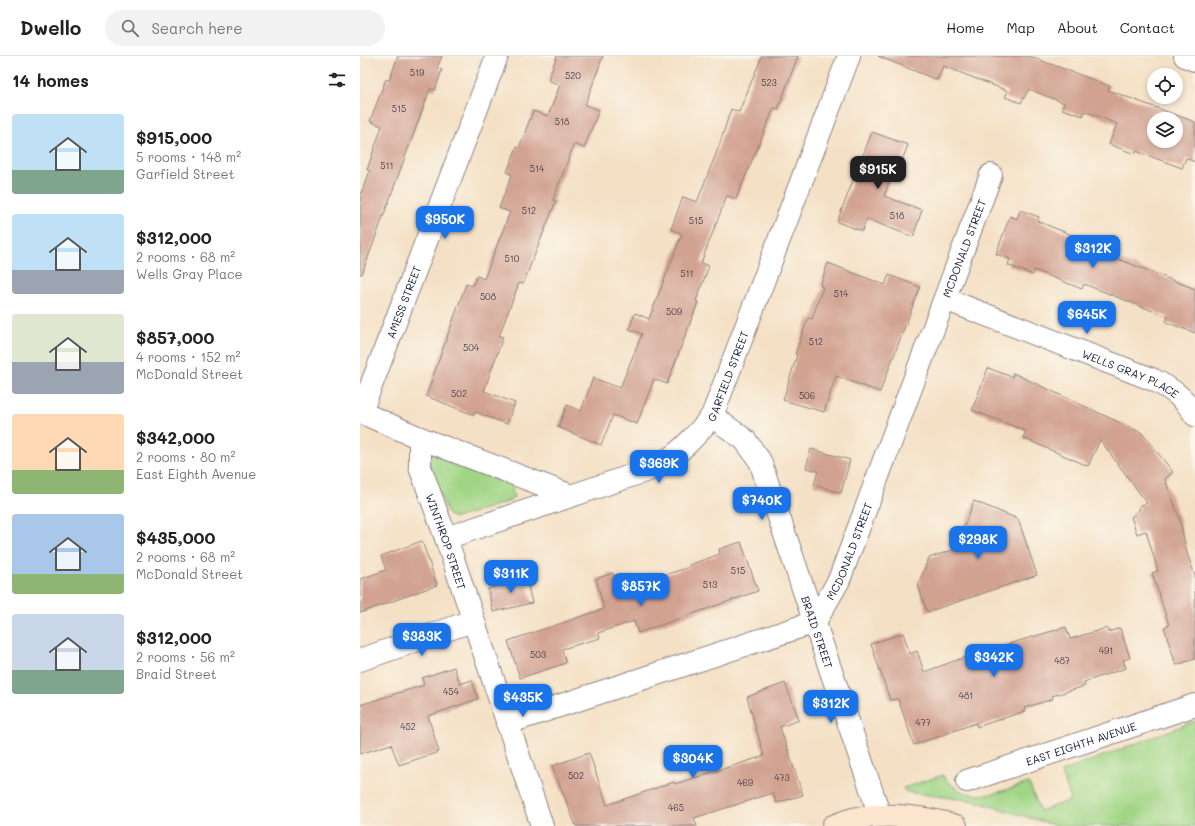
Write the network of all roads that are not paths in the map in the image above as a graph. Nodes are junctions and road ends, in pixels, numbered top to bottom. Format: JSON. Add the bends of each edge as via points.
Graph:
{"nodes":[{"id":1,"x":497,"y":56,"type":"edge"},
{"id":2,"x":849,"y":56,"type":"edge"},
{"id":3,"x":1184,"y":56,"type":"edge"},
{"id":4,"x":1195,"y":60,"type":"edge"},
{"id":5,"x":991,"y":175,"type":"dead end"},
{"id":6,"x":945,"y":299,"type":"junction"},
{"id":7,"x":360,"y":412,"type":"edge"},
{"id":8,"x":1195,"y":415,"type":"edge"},
{"id":9,"x":712,"y":416,"type":"junction"},
{"id":10,"x":420,"y":438,"type":"junction"},
{"id":11,"x":569,"y":495,"type":"junction"},
{"id":12,"x":446,"y":538,"type":"junction"},
{"id":13,"x":472,"y":622,"type":"junction"},
{"id":14,"x":815,"y":622,"type":"junction"},
{"id":15,"x":360,"y":660,"type":"edge"},
{"id":16,"x":1195,"y":705,"type":"edge"},
{"id":17,"x":507,"y":723,"type":"junction"},
{"id":18,"x":967,"y":781,"type":"dead end"},
{"id":19,"x":880,"y":816,"type":"junction"},
{"id":20,"x":542,"y":826,"type":"edge"},
{"id":21,"x":832,"y":826,"type":"edge"},
{"id":22,"x":956,"y":826,"type":"edge"}],
"edges":[{"from":1,"to":7,"type":"street","name":"AMESS STREET"},
{"from":2,"to":9,"type":"street","name":"GARFIELD STREET"},
{"from":3,"to":4,"type":"street"},
{"from":5,"to":6,"type":"street","name":"MCDONALD STREET"},
{"from":6,"to":8,"type":"street","name":"WELLS GRAY PLACE","via":[[1154,380],[1175,391],[1188,403]]},
{"from":6,"to":14,"type":"street","name":"MCDONALD STREET","via":[[839,580]]},
{"from":7,"to":10,"type":"street"},
{"from":9,"to":11,"type":"street","name":"GARFIELD STREET","via":[[691,442],[657,467]]},
{"from":9,"to":14,"type":"street","name":"BRAID STREET","via":[[745,440],[760,461]]},
{"from":10,"to":11,"type":"street"},
{"from":10,"to":12,"type":"street","name":"WINTHROP STREET","via":[[420,467]]},
{"from":11,"to":12,"type":"street","name":"GARFIELD STREET"},
{"from":12,"to":13,"type":"street","name":"WINTHROP STREET"},
{"from":13,"to":15,"type":"street"},
{"from":13,"to":17,"type":"street","name":"WINTHROP STREET"},
{"from":14,"to":17,"type":"street"},
{"from":14,"to":19,"type":"street","name":"BRAID STREET"},
{"from":16,"to":18,"type":"street","name":"EAST EIGHTH AVENUE"},
{"from":17,"to":20,"type":"street","name":"WINTHROP STREET"},
{"from":19,"to":21,"type":"street","via":[[858,818]]},
{"from":19,"to":22,"type":"street"}]}
